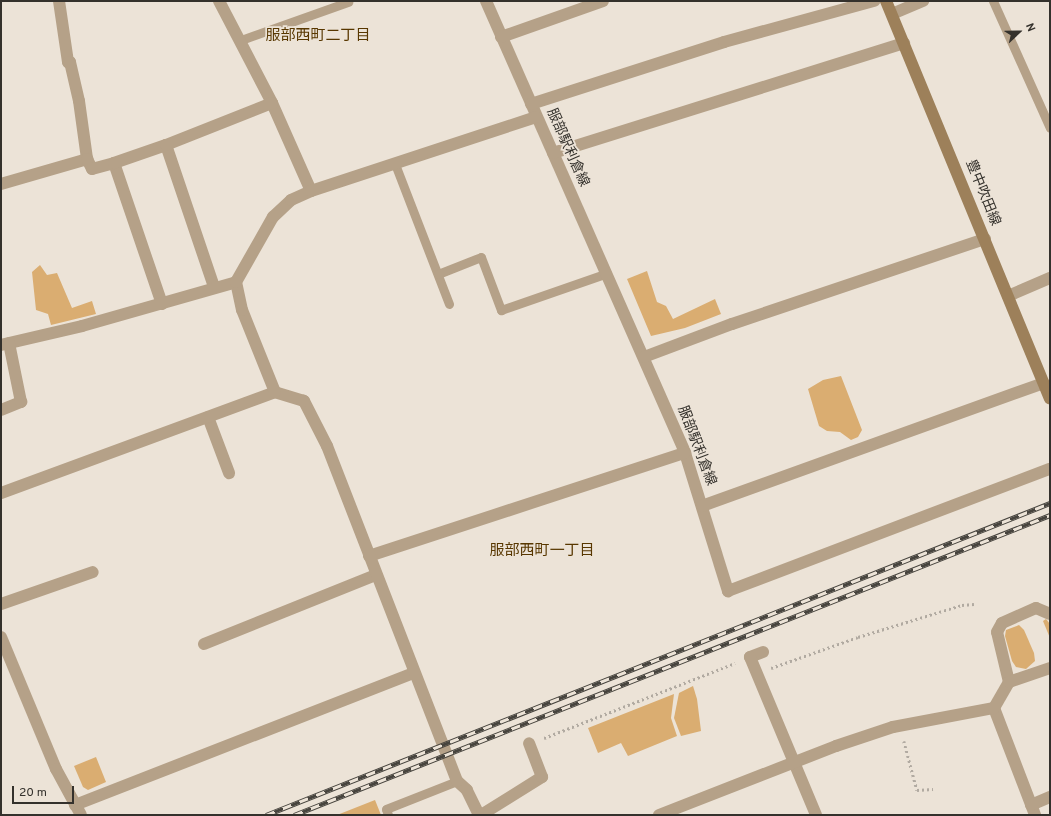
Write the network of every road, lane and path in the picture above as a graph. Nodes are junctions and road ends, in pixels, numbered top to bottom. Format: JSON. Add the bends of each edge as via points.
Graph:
{"nodes":[{"id":1,"x":59,"y":1,"type":"edge"},
{"id":2,"x":219,"y":1,"type":"edge"},
{"id":3,"x":486,"y":1,"type":"edge"},
{"id":4,"x":603,"y":1,"type":"edge"},
{"id":5,"x":874,"y":1,"type":"edge"},
{"id":6,"x":886,"y":1,"type":"edge"},
{"id":7,"x":923,"y":1,"type":"edge"},
{"id":8,"x":993,"y":1,"type":"edge"},
{"id":9,"x":348,"y":2,"type":"edge"},
{"id":10,"x":892,"y":14,"type":"junction"},
{"id":11,"x":501,"y":36,"type":"junction"},
{"id":12,"x":241,"y":40,"type":"junction"},
{"id":13,"x":904,"y":43,"type":"junction"},
{"id":14,"x":272,"y":103,"type":"junction"},
{"id":15,"x":531,"y":104,"type":"junction"},
{"id":16,"x":536,"y":117,"type":"junction"},
{"id":17,"x":1050,"y":128,"type":"edge"},
{"id":18,"x":166,"y":145,"type":"junction"},
{"id":19,"x":552,"y":153,"type":"junction"},
{"id":20,"x":86,"y":159,"type":"junction"},
{"id":21,"x":114,"y":162,"type":"junction"},
{"id":22,"x":395,"y":164,"type":"junction"},
{"id":23,"x":1,"y":184,"type":"edge"},
{"id":24,"x":311,"y":190,"type":"junction"},
{"id":25,"x":985,"y":239,"type":"junction"},
{"id":26,"x":607,"y":273,"type":"junction"},
{"id":27,"x":438,"y":274,"type":"junction"},
{"id":28,"x":1050,"y":278,"type":"edge"},
{"id":29,"x":236,"y":282,"type":"junction"},
{"id":30,"x":214,"y":287,"type":"junction"},
{"id":31,"x":1008,"y":296,"type":"junction"},
{"id":32,"x":162,"y":304,"type":"junction"},
{"id":33,"x":449,"y":304,"type":"dead end"},
{"id":34,"x":5,"y":344,"type":"edge"},
{"id":35,"x":644,"y":357,"type":"junction"},
{"id":36,"x":1044,"y":382,"type":"junction"},
{"id":37,"x":275,"y":392,"type":"junction"},
{"id":38,"x":1050,"y":398,"type":"edge"},
{"id":39,"x":1,"y":410,"type":"edge"},
{"id":40,"x":208,"y":417,"type":"junction"},
{"id":41,"x":685,"y":453,"type":"junction"},
{"id":42,"x":1050,"y":469,"type":"edge"},
{"id":43,"x":229,"y":473,"type":"dead end"},
{"id":44,"x":1,"y":493,"type":"edge"},
{"id":45,"x":702,"y":506,"type":"junction"},
{"id":46,"x":369,"y":556,"type":"junction"},
{"id":47,"x":93,"y":572,"type":"dead end"},
{"id":48,"x":376,"y":575,"type":"junction"},
{"id":49,"x":1,"y":604,"type":"edge"},
{"id":50,"x":974,"y":604,"type":"dead end"},
{"id":51,"x":1050,"y":614,"type":"edge"},
{"id":52,"x":1,"y":637,"type":"edge"},
{"id":53,"x":204,"y":644,"type":"dead end"},
{"id":54,"x":763,"y":652,"type":"dead end"},
{"id":55,"x":750,"y":657,"type":"junction"},
{"id":56,"x":1050,"y":668,"type":"edge"},
{"id":57,"x":414,"y":673,"type":"junction"},
{"id":58,"x":758,"y":674,"type":"junction"},
{"id":59,"x":1009,"y":682,"type":"junction"},
{"id":60,"x":994,"y":708,"type":"junction"},
{"id":61,"x":900,"y":726,"type":"junction"},
{"id":62,"x":529,"y":744,"type":"joint"},
{"id":63,"x":793,"y":761,"type":"junction"},
{"id":64,"x":457,"y":781,"type":"junction"},
{"id":65,"x":933,"y":789,"type":"dead end"},
{"id":66,"x":1050,"y":797,"type":"edge"},
{"id":67,"x":78,"y":810,"type":"edge"},
{"id":68,"x":1033,"y":810,"type":"edge"},
{"id":69,"x":388,"y":815,"type":"edge"},
{"id":70,"x":480,"y":815,"type":"edge"},
{"id":71,"x":659,"y":815,"type":"edge"},
{"id":72,"x":816,"y":815,"type":"edge"}],
"edges":[{"from":1,"to":20,"type":"street"},
{"from":2,"to":12,"type":"street"},
{"from":3,"to":11,"type":"street","name":"服部駅利倉線"},
{"from":4,"to":11,"type":"street"},
{"from":5,"to":15,"type":"street","via":[[724,42]]},
{"from":6,"to":10,"type":"main road","name":"豊中吹田線"},
{"from":7,"to":10,"type":"street"},
{"from":8,"to":17,"type":"lane"},
{"from":9,"to":12,"type":"lane"},
{"from":10,"to":13,"type":"main road","name":"豊中吹田線"},
{"from":11,"to":15,"type":"street","name":"服部駅利倉線"},
{"from":12,"to":14,"type":"street"},
{"from":13,"to":19,"type":"street"},
{"from":13,"to":25,"type":"main road","name":"豊中吹田線"},
{"from":14,"to":18,"type":"street"},
{"from":14,"to":24,"type":"street"},
{"from":15,"to":16,"type":"street","name":"服部駅利倉線"},
{"from":16,"to":19,"type":"street","name":"服部駅利倉線"},
{"from":16,"to":22,"type":"street"},
{"from":18,"to":21,"type":"street"},
{"from":18,"to":30,"type":"street"},
{"from":19,"to":26,"type":"street","name":"服部駅利倉線"},
{"from":20,"to":21,"type":"street","via":[[92,169]]},
{"from":20,"to":23,"type":"street"},
{"from":21,"to":32,"type":"street"},
{"from":22,"to":24,"type":"street"},
{"from":22,"to":27,"type":"lane"},
{"from":24,"to":29,"type":"street","via":[[291,200],[273,217]]},
{"from":25,"to":31,"type":"main road","name":"豊中吹田線"},
{"from":25,"to":35,"type":"street","via":[[732,324]]},
{"from":26,"to":27,"type":"lane","via":[[501,310],[481,257]]},
{"from":26,"to":35,"type":"street","name":"服部駅利倉線"},
{"from":27,"to":33,"type":"lane"},
{"from":28,"to":31,"type":"street"},
{"from":29,"to":30,"type":"street"},
{"from":29,"to":37,"type":"street","via":[[242,310]]},
{"from":30,"to":32,"type":"street"},
{"from":31,"to":36,"type":"main road","name":"豊中吹田線"},
{"from":32,"to":34,"type":"street"},
{"from":34,"to":39,"type":"street","via":[[21,402]]},
{"from":35,"to":41,"type":"street","name":"服部駅利倉線"},
{"from":36,"to":38,"type":"main road","name":"豊中吹田線"},
{"from":36,"to":45,"type":"street"},
{"from":37,"to":40,"type":"street"},
{"from":37,"to":46,"type":"street","via":[[304,401],[327,446]]},
{"from":40,"to":43,"type":"street"},
{"from":40,"to":44,"type":"street"},
{"from":41,"to":45,"type":"street","name":"服部駅利倉線"},
{"from":41,"to":46,"type":"street"},
{"from":42,"to":45,"type":"street","name":"服部駅利倉線","via":[[728,591]]},
{"from":46,"to":48,"type":"street"},
{"from":47,"to":49,"type":"street"},
{"from":48,"to":53,"type":"street"},
{"from":48,"to":57,"type":"street"},
{"from":50,"to":58,"type":"path","via":[[962,605],[858,638]]},
{"from":51,"to":59,"type":"street","via":[[1036,608],[1002,623],[997,632]]},
{"from":52,"to":67,"type":"street","via":[[56,769]]},
{"from":54,"to":55,"type":"street"},
{"from":55,"to":58,"type":"street"},
{"from":55,"to":62,"type":"path"},
{"from":56,"to":59,"type":"street"},
{"from":57,"to":64,"type":"street"},
{"from":57,"to":67,"type":"street"},
{"from":58,"to":63,"type":"street"},
{"from":59,"to":60,"type":"street"},
{"from":60,"to":61,"type":"street"},
{"from":60,"to":68,"type":"street"},
{"from":61,"to":63,"type":"street"},
{"from":61,"to":65,"type":"path","via":[[917,790]]},
{"from":62,"to":70,"type":"street","via":[[542,777]]},
{"from":63,"to":71,"type":"street"},
{"from":63,"to":72,"type":"street"},
{"from":64,"to":69,"type":"lane","via":[[386,809]]},
{"from":64,"to":70,"type":"street","via":[[467,790]]},
{"from":66,"to":68,"type":"street"}]}
